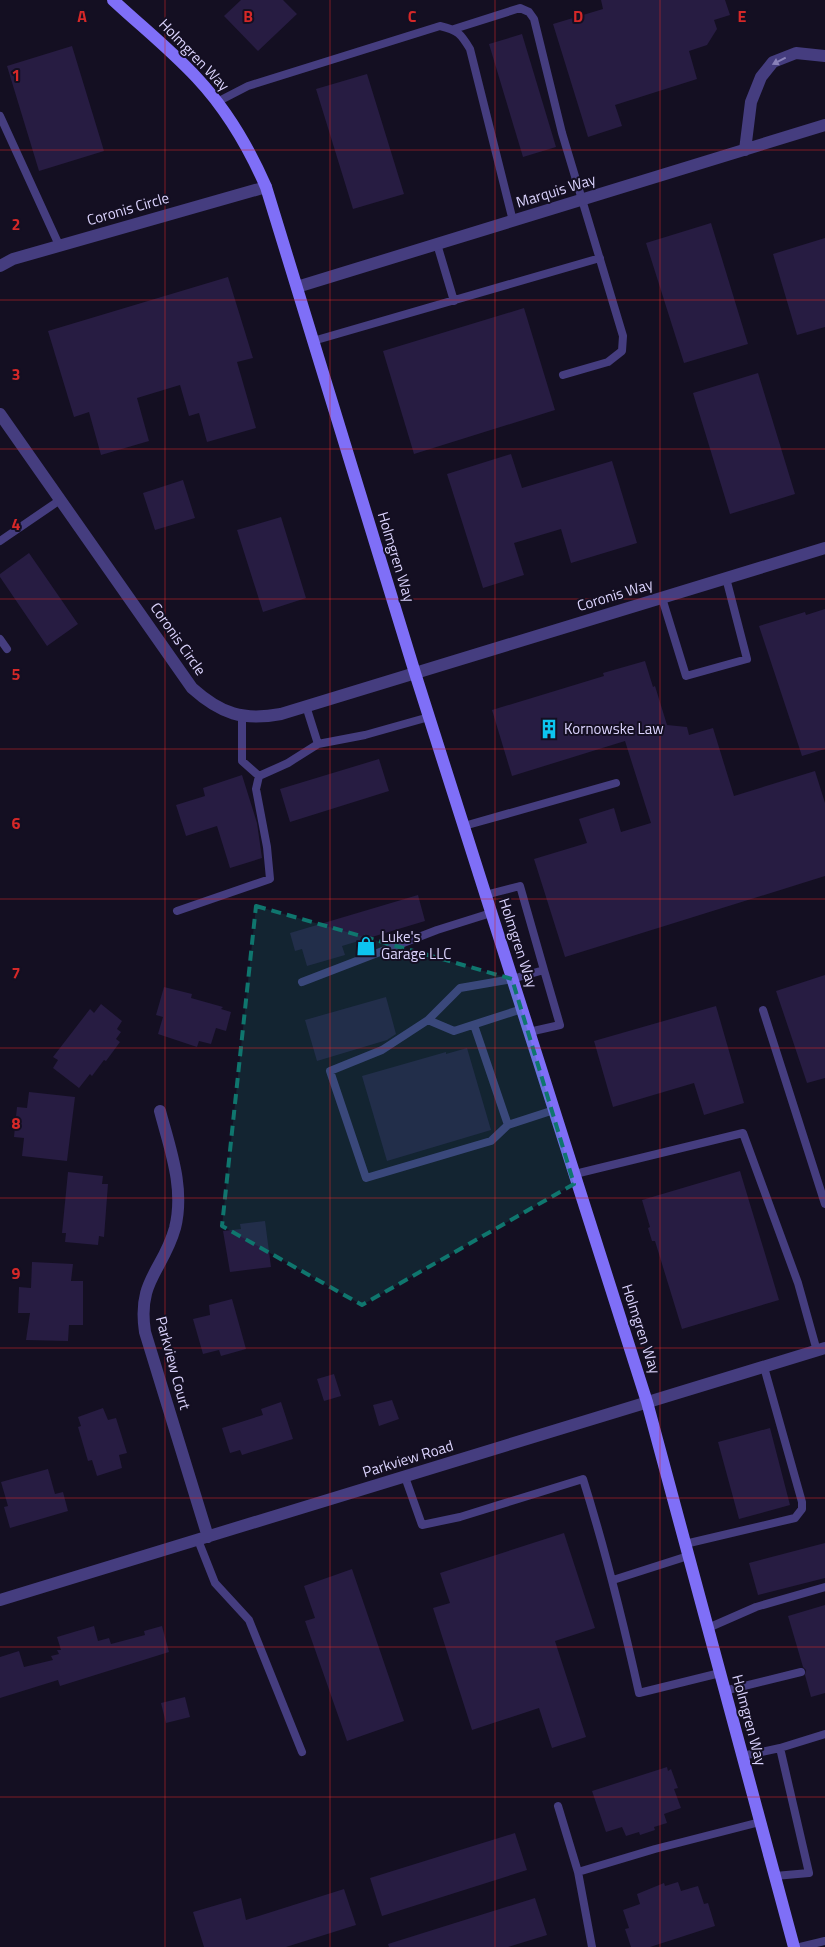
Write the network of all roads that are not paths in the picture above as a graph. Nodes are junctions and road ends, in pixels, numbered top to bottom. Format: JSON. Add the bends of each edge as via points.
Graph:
{"nodes":[{"id":1,"x":113,"y":0,"type":"edge"},
{"id":2,"x":454,"y":29,"type":"junction"},
{"id":3,"x":825,"y":56,"type":"edge"},
{"id":4,"x":217,"y":102,"type":"junction"},
{"id":5,"x":0,"y":116,"type":"edge"},
{"id":6,"x":825,"y":126,"type":"edge"},
{"id":7,"x":745,"y":150,"type":"junction"},
{"id":8,"x":266,"y":187,"type":"junction"},
{"id":9,"x":582,"y":200,"type":"junction"},
{"id":10,"x":513,"y":221,"type":"junction"},
{"id":11,"x":438,"y":244,"type":"junction"},
{"id":12,"x":59,"y":246,"type":"junction"},
{"id":13,"x":600,"y":258,"type":"junction"},
{"id":14,"x":0,"y":266,"type":"edge"},
{"id":15,"x":297,"y":287,"type":"junction"},
{"id":16,"x":454,"y":301,"type":"junction"},
{"id":17,"x":313,"y":341,"type":"junction"},
{"id":18,"x":563,"y":375,"type":"dead end"},
{"id":19,"x":0,"y":414,"type":"edge"},
{"id":20,"x":60,"y":500,"type":"junction"},
{"id":21,"x":0,"y":541,"type":"edge"},
{"id":22,"x":825,"y":548,"type":"edge"},
{"id":23,"x":726,"y":578,"type":"junction"},
{"id":24,"x":662,"y":598,"type":"junction"},
{"id":25,"x":0,"y":639,"type":"edge"},
{"id":26,"x":7,"y":649,"type":"dead end"},
{"id":27,"x":415,"y":673,"type":"junction"},
{"id":28,"x":306,"y":706,"type":"junction"},
{"id":29,"x":242,"y":717,"type":"junction"},
{"id":30,"x":429,"y":717,"type":"junction"},
{"id":31,"x":318,"y":744,"type":"junction"},
{"id":32,"x":260,"y":776,"type":"junction"},
{"id":33,"x":616,"y":783,"type":"dead end"},
{"id":34,"x":464,"y":826,"type":"junction"},
{"id":35,"x":485,"y":895,"type":"junction"},
{"id":36,"x":177,"y":911,"type":"dead end"},
{"id":37,"x":491,"y":913,"type":"junction"},
{"id":38,"x":544,"y":970,"type":"junction"},
{"id":39,"x":512,"y":979,"type":"junction"},
{"id":40,"x":302,"y":982,"type":"dead end"},
{"id":41,"x":522,"y":1009,"type":"junction"},
{"id":42,"x":763,"y":1010,"type":"dead end"},
{"id":43,"x":428,"y":1020,"type":"junction"},
{"id":44,"x":474,"y":1025,"type":"junction"},
{"id":45,"x":529,"y":1032,"type":"junction"},
{"id":46,"x":554,"y":1110,"type":"junction"},
{"id":47,"x":160,"y":1111,"type":"dead end"},
{"id":48,"x":508,"y":1125,"type":"junction"},
{"id":49,"x":574,"y":1174,"type":"junction"},
{"id":50,"x":825,"y":1204,"type":"edge"},
{"id":51,"x":821,"y":1349,"type":"edge"},
{"id":52,"x":764,"y":1367,"type":"junction"},
{"id":53,"x":647,"y":1402,"type":"junction"},
{"id":54,"x":405,"y":1477,"type":"junction"},
{"id":55,"x":203,"y":1538,"type":"junction"},
{"id":56,"x":687,"y":1550,"type":"junction"},
{"id":57,"x":612,"y":1580,"type":"junction"},
{"id":58,"x":825,"y":1587,"type":"edge"},
{"id":59,"x":0,"y":1600,"type":"edge"},
{"id":60,"x":708,"y":1628,"type":"junction"},
{"id":61,"x":801,"y":1672,"type":"dead end"},
{"id":62,"x":720,"y":1673,"type":"junction"},
{"id":63,"x":724,"y":1691,"type":"junction"},
{"id":64,"x":825,"y":1734,"type":"edge"},
{"id":65,"x":780,"y":1748,"type":"junction"},
{"id":66,"x":302,"y":1752,"type":"dead end"},
{"id":67,"x":742,"y":1756,"type":"junction"},
{"id":68,"x":558,"y":1806,"type":"dead end"},
{"id":69,"x":760,"y":1822,"type":"junction"},
{"id":70,"x":578,"y":1872,"type":"junction"},
{"id":71,"x":775,"y":1876,"type":"junction"},
{"id":72,"x":825,"y":1941,"type":"edge"},
{"id":73,"x":592,"y":1947,"type":"edge"},
{"id":74,"x":794,"y":1947,"type":"edge"},
{"id":75,"x":800,"y":1947,"type":"edge"}],
"edges":[{"from":1,"to":4,"type":"street","name":"Holmgren Way","via":[[198,78]]},
{"from":2,"to":4,"type":"lane","via":[[440,26],[248,86]]},
{"from":2,"to":9,"type":"lane","via":[[520,8],[529,12],[534,19]]},
{"from":2,"to":10,"type":"lane","via":[[470,49]]},
{"from":3,"to":7,"type":"street","one_way":true,"via":[[796,53],[773,62],[750,102]]},
{"from":4,"to":8,"type":"street","name":"Holmgren Way","via":[[246,145]]},
{"from":5,"to":12,"type":"lane"},
{"from":6,"to":7,"type":"street","name":"Marquis Way"},
{"from":7,"to":9,"type":"street","name":"Marquis Way"},
{"from":8,"to":12,"type":"street","name":"Coronis Circle"},
{"from":8,"to":15,"type":"street","name":"Holmgren Way"},
{"from":9,"to":10,"type":"street","name":"Marquis Way"},
{"from":9,"to":13,"type":"lane"},
{"from":10,"to":11,"type":"street","name":"Marquis Way"},
{"from":11,"to":15,"type":"street","name":"Marquis Way"},
{"from":11,"to":16,"type":"lane"},
{"from":12,"to":14,"type":"street","name":"Coronis Circle"},
{"from":13,"to":16,"type":"lane"},
{"from":13,"to":18,"type":"lane","via":[[623,336],[622,351],[608,362]]},
{"from":15,"to":17,"type":"street","name":"Holmgren Way"},
{"from":16,"to":17,"type":"lane"},
{"from":17,"to":27,"type":"street","name":"Holmgren Way"},
{"from":19,"to":20,"type":"street","name":"Coronis Circle"},
{"from":20,"to":21,"type":"lane"},
{"from":20,"to":29,"type":"street","name":"Coronis Circle","via":[[192,688],[225,712]]},
{"from":22,"to":23,"type":"street","name":"Coronis Way"},
{"from":23,"to":24,"type":"street","name":"Coronis Way"},
{"from":23,"to":24,"type":"lane","via":[[747,659],[686,676]]},
{"from":24,"to":27,"type":"street","name":"Coronis Way"},
{"from":25,"to":26,"type":"lane"},
{"from":27,"to":28,"type":"street","name":"Coronis Circle"},
{"from":27,"to":30,"type":"street","name":"Holmgren Way"},
{"from":28,"to":29,"type":"street","name":"Coronis Circle","via":[[262,718]]},
{"from":28,"to":31,"type":"lane"},
{"from":29,"to":32,"type":"lane","via":[[242,761]]},
{"from":30,"to":31,"type":"lane"},
{"from":30,"to":34,"type":"street","name":"Holmgren Way"},
{"from":31,"to":32,"type":"lane"},
{"from":32,"to":36,"type":"lane","via":[[256,789],[270,879]]},
{"from":33,"to":34,"type":"lane"},
{"from":34,"to":35,"type":"street","name":"Holmgren Way"},
{"from":35,"to":37,"type":"street","name":"Holmgren Way"},
{"from":35,"to":38,"type":"lane","via":[[520,886]]},
{"from":37,"to":39,"type":"street","name":"Holmgren Way"},
{"from":37,"to":40,"type":"lane","via":[[437,930]]},
{"from":38,"to":39,"type":"lane"},
{"from":38,"to":45,"type":"lane","via":[[560,1026]]},
{"from":39,"to":41,"type":"street","name":"Holmgren Way"},
{"from":39,"to":43,"type":"lane","via":[[460,988]]},
{"from":41,"to":44,"type":"lane"},
{"from":41,"to":45,"type":"street","name":"Holmgren Way"},
{"from":42,"to":50,"type":"lane"},
{"from":43,"to":44,"type":"lane","via":[[454,1031]]},
{"from":43,"to":48,"type":"lane","via":[[382,1050],[330,1071],[366,1178],[490,1141]]},
{"from":44,"to":48,"type":"lane"},
{"from":45,"to":46,"type":"street","name":"Holmgren Way"},
{"from":46,"to":48,"type":"lane"},
{"from":46,"to":49,"type":"street","name":"Holmgren Way"},
{"from":47,"to":55,"type":"street","name":"Parkview Court","via":[[177,1179],[179,1205],[174,1229],[145,1293],[143,1318]]},
{"from":49,"to":51,"type":"lane","via":[[743,1133]]},
{"from":49,"to":53,"type":"street","name":"Holmgren Way"},
{"from":51,"to":52,"type":"street","name":"Parkview Road"},
{"from":52,"to":53,"type":"street","name":"Parkview Road"},
{"from":52,"to":56,"type":"lane","via":[[802,1509],[795,1518]]},
{"from":53,"to":54,"type":"street","name":"Parkview Road"},
{"from":53,"to":56,"type":"street","name":"Holmgren Way"},
{"from":54,"to":55,"type":"street","name":"Parkview Road"},
{"from":54,"to":57,"type":"lane","via":[[422,1525],[460,1517],[583,1479]]},
{"from":55,"to":59,"type":"street","name":"Parkview Road"},
{"from":55,"to":66,"type":"lane","via":[[215,1583],[249,1620]]},
{"from":56,"to":57,"type":"lane"},
{"from":56,"to":60,"type":"street","name":"Holmgren Way"},
{"from":57,"to":62,"type":"lane","via":[[639,1693]]},
{"from":58,"to":60,"type":"lane","via":[[756,1607]]},
{"from":60,"to":62,"type":"street","name":"Holmgren Way"},
{"from":61,"to":63,"type":"lane"},
{"from":62,"to":63,"type":"street","name":"Holmgren Way"},
{"from":63,"to":67,"type":"street","name":"Holmgren Way"},
{"from":64,"to":65,"type":"lane"},
{"from":65,"to":67,"type":"lane"},
{"from":65,"to":71,"type":"lane","via":[[809,1872]]},
{"from":67,"to":69,"type":"street","name":"Holmgren Way"},
{"from":68,"to":70,"type":"lane"},
{"from":69,"to":70,"type":"lane"},
{"from":69,"to":71,"type":"street","name":"Holmgren Way"},
{"from":70,"to":73,"type":"lane"},
{"from":71,"to":74,"type":"street","name":"Holmgren Way"},
{"from":72,"to":75,"type":"lane"}]}
